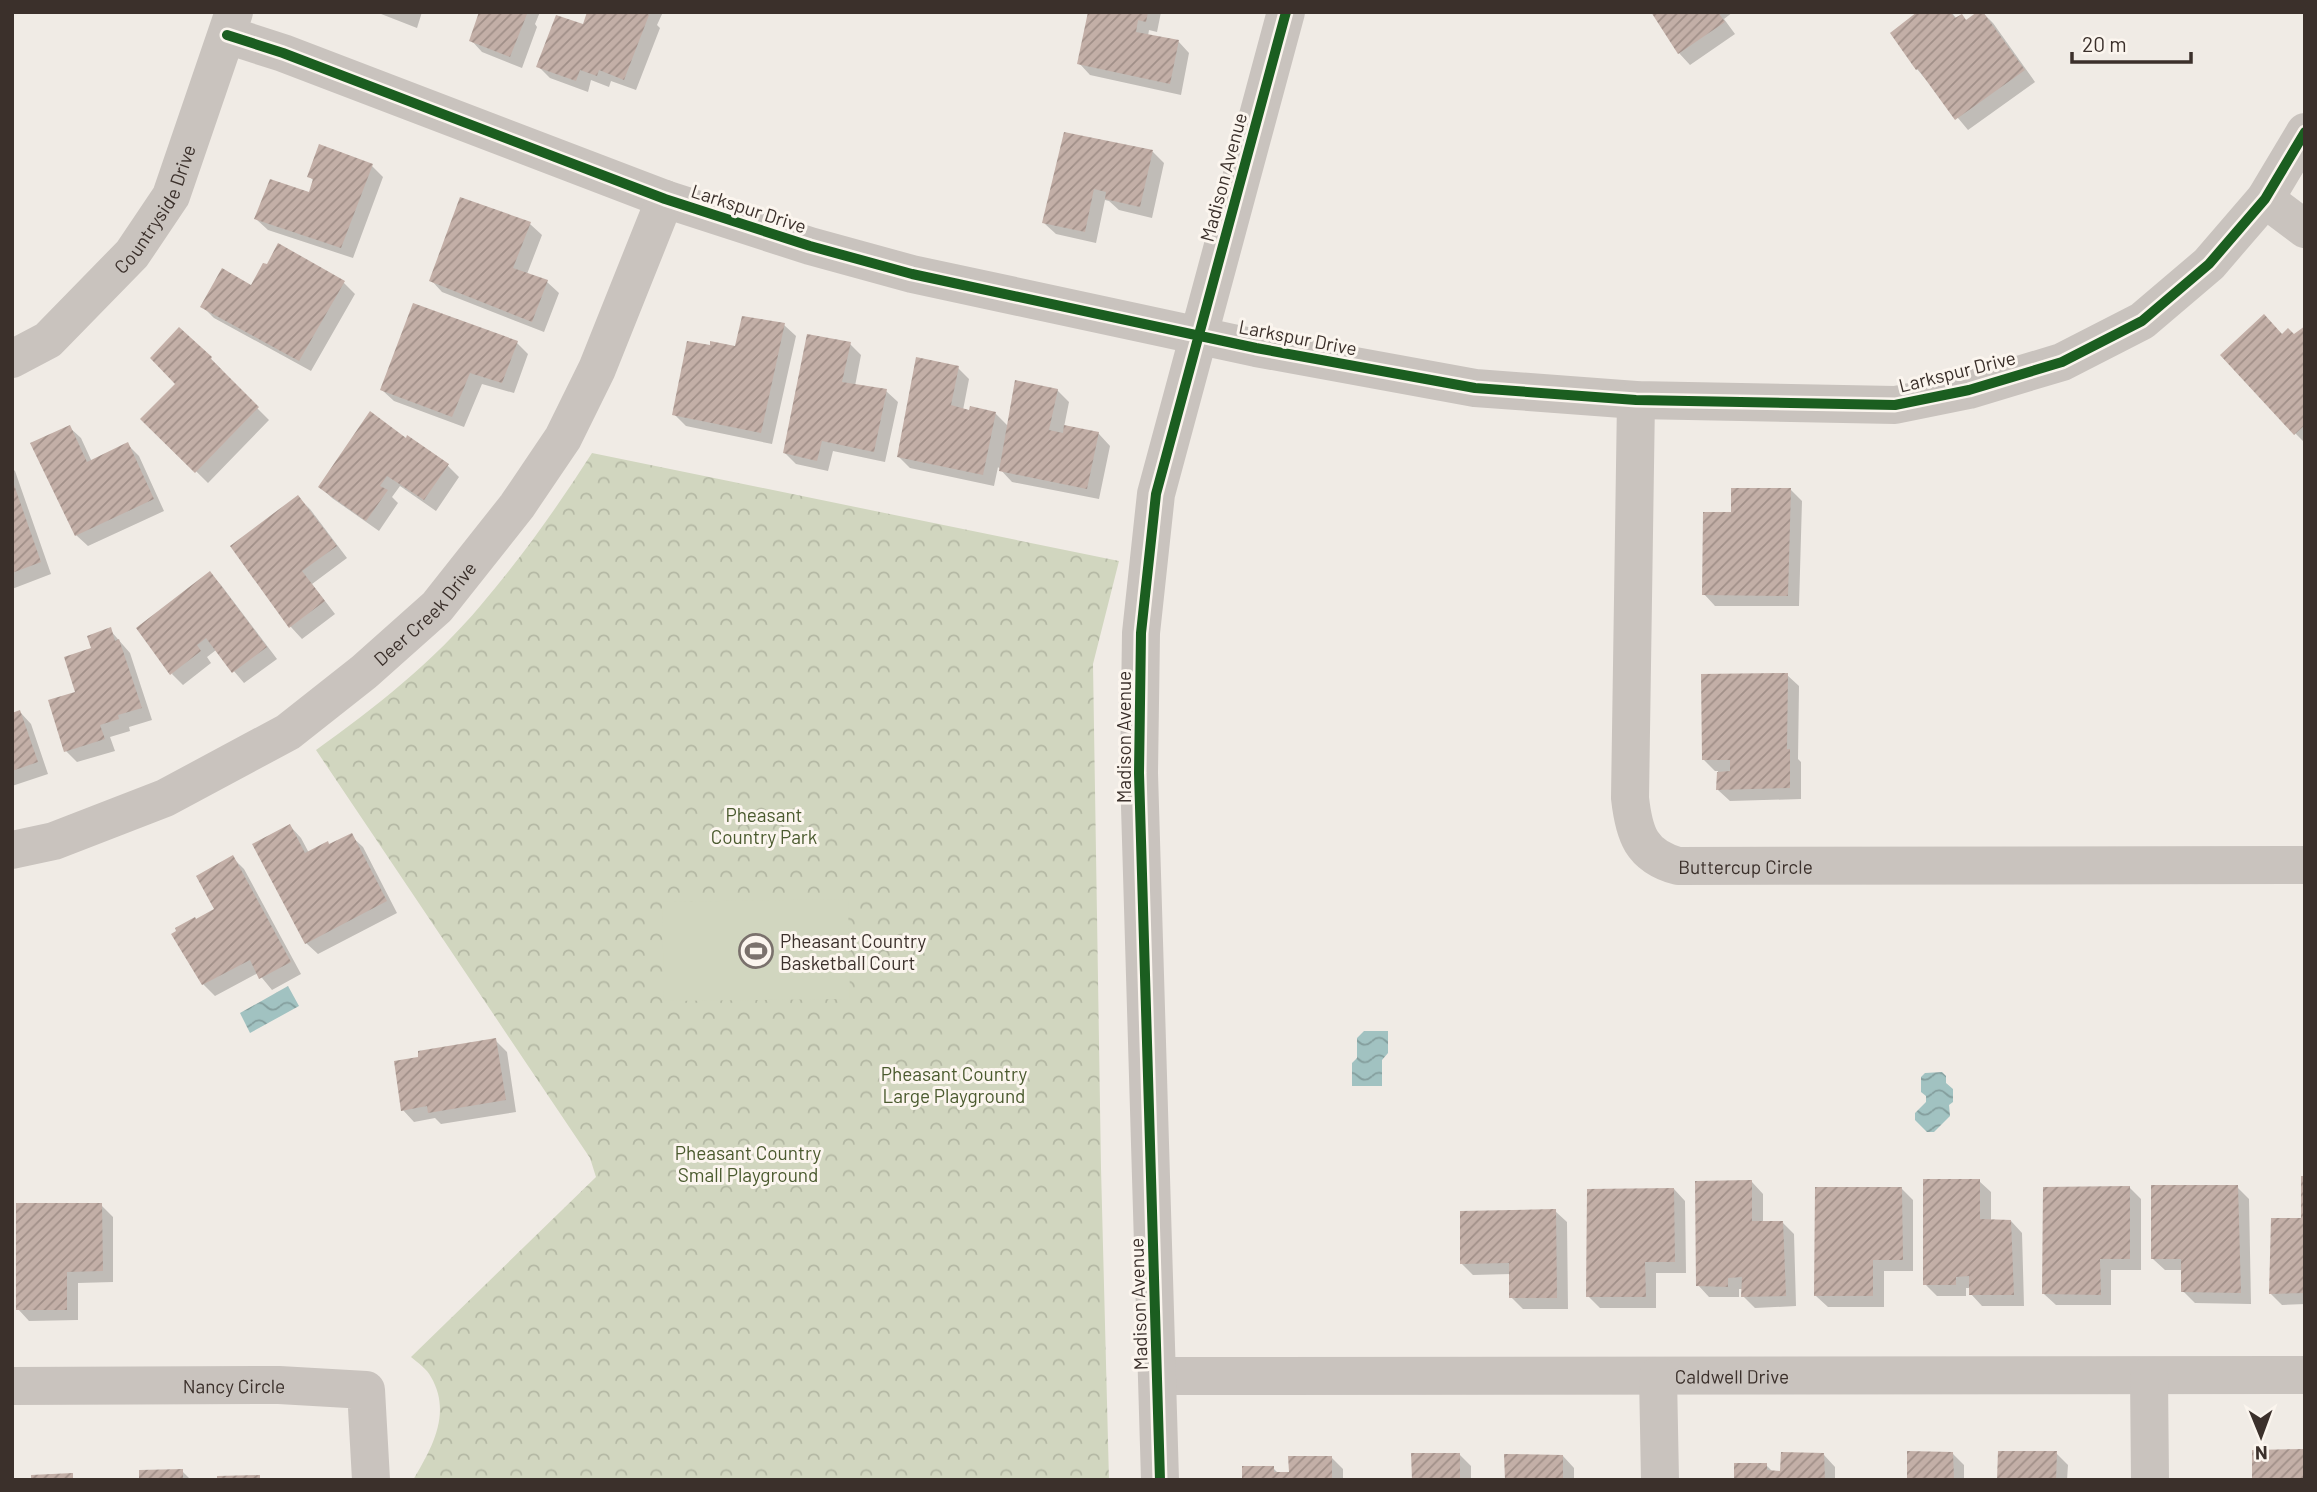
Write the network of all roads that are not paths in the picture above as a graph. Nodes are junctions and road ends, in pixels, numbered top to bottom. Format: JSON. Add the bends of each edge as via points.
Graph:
{"nodes":[{"id":1,"x":1286,"y":12,"type":"edge"},
{"id":2,"x":231,"y":23,"type":"edge"},
{"id":3,"x":2305,"y":132,"type":"edge"},
{"id":4,"x":665,"y":199,"type":"junction"},
{"id":5,"x":2265,"y":199,"type":"junction"},
{"id":6,"x":2305,"y":229,"type":"edge"},
{"id":7,"x":1197,"y":336,"type":"junction"},
{"id":8,"x":12,"y":359,"type":"edge"},
{"id":9,"x":1636,"y":400,"type":"junction"},
{"id":10,"x":12,"y":850,"type":"edge"},
{"id":11,"x":2305,"y":865,"type":"edge"},
{"id":12,"x":2305,"y":1375,"type":"edge"},
{"id":13,"x":1158,"y":1376,"type":"junction"},
{"id":14,"x":1658,"y":1376,"type":"junction"},
{"id":15,"x":2149,"y":1376,"type":"junction"},
{"id":16,"x":12,"y":1386,"type":"edge"},
{"id":17,"x":371,"y":1480,"type":"edge"},
{"id":18,"x":1160,"y":1480,"type":"edge"},
{"id":19,"x":1660,"y":1480,"type":"edge"},
{"id":20,"x":2150,"y":1480,"type":"edge"}],
"edges":[{"from":1,"to":7,"type":"street","name":"Madison Avenue"},
{"from":2,"to":4,"type":"street","name":"Larkspur Drive","via":[[296,58]]},
{"from":2,"to":8,"type":"street","name":"Countryside Drive","via":[[171,195],[132,254],[48,340]]},
{"from":3,"to":5,"type":"street","name":"Larkspur Drive"},
{"from":4,"to":7,"type":"street","name":"Larkspur Drive","via":[[912,274]]},
{"from":4,"to":10,"type":"street","name":"Deer Creek Drive","via":[[597,369],[563,438],[517,506],[437,607],[288,732],[165,798],[54,841]]},
{"from":5,"to":6,"type":"street"},
{"from":5,"to":9,"type":"street","name":"Larkspur Drive","via":[[2209,264],[2142,321],[2062,362],[1969,390],[1895,405]]},
{"from":7,"to":9,"type":"street","name":"Larkspur Drive","via":[[1475,388]]},
{"from":7,"to":13,"type":"street","name":"Madison Avenue","via":[[1156,494],[1141,633],[1139,773]]},
{"from":9,"to":11,"type":"street","name":"Buttercup Circle","via":[[1630,798],[1640,841],[1656,858],[1678,866]]},
{"from":12,"to":15,"type":"street","name":"Caldwell Drive"},
{"from":13,"to":14,"type":"street","name":"Caldwell Drive"},
{"from":13,"to":18,"type":"street","name":"Madison Avenue"},
{"from":14,"to":15,"type":"street","name":"Caldwell Drive"},
{"from":14,"to":19,"type":"street"},
{"from":15,"to":20,"type":"street"},
{"from":16,"to":17,"type":"street","name":"Nancy Circle","via":[[279,1385],[366,1390]]}]}
